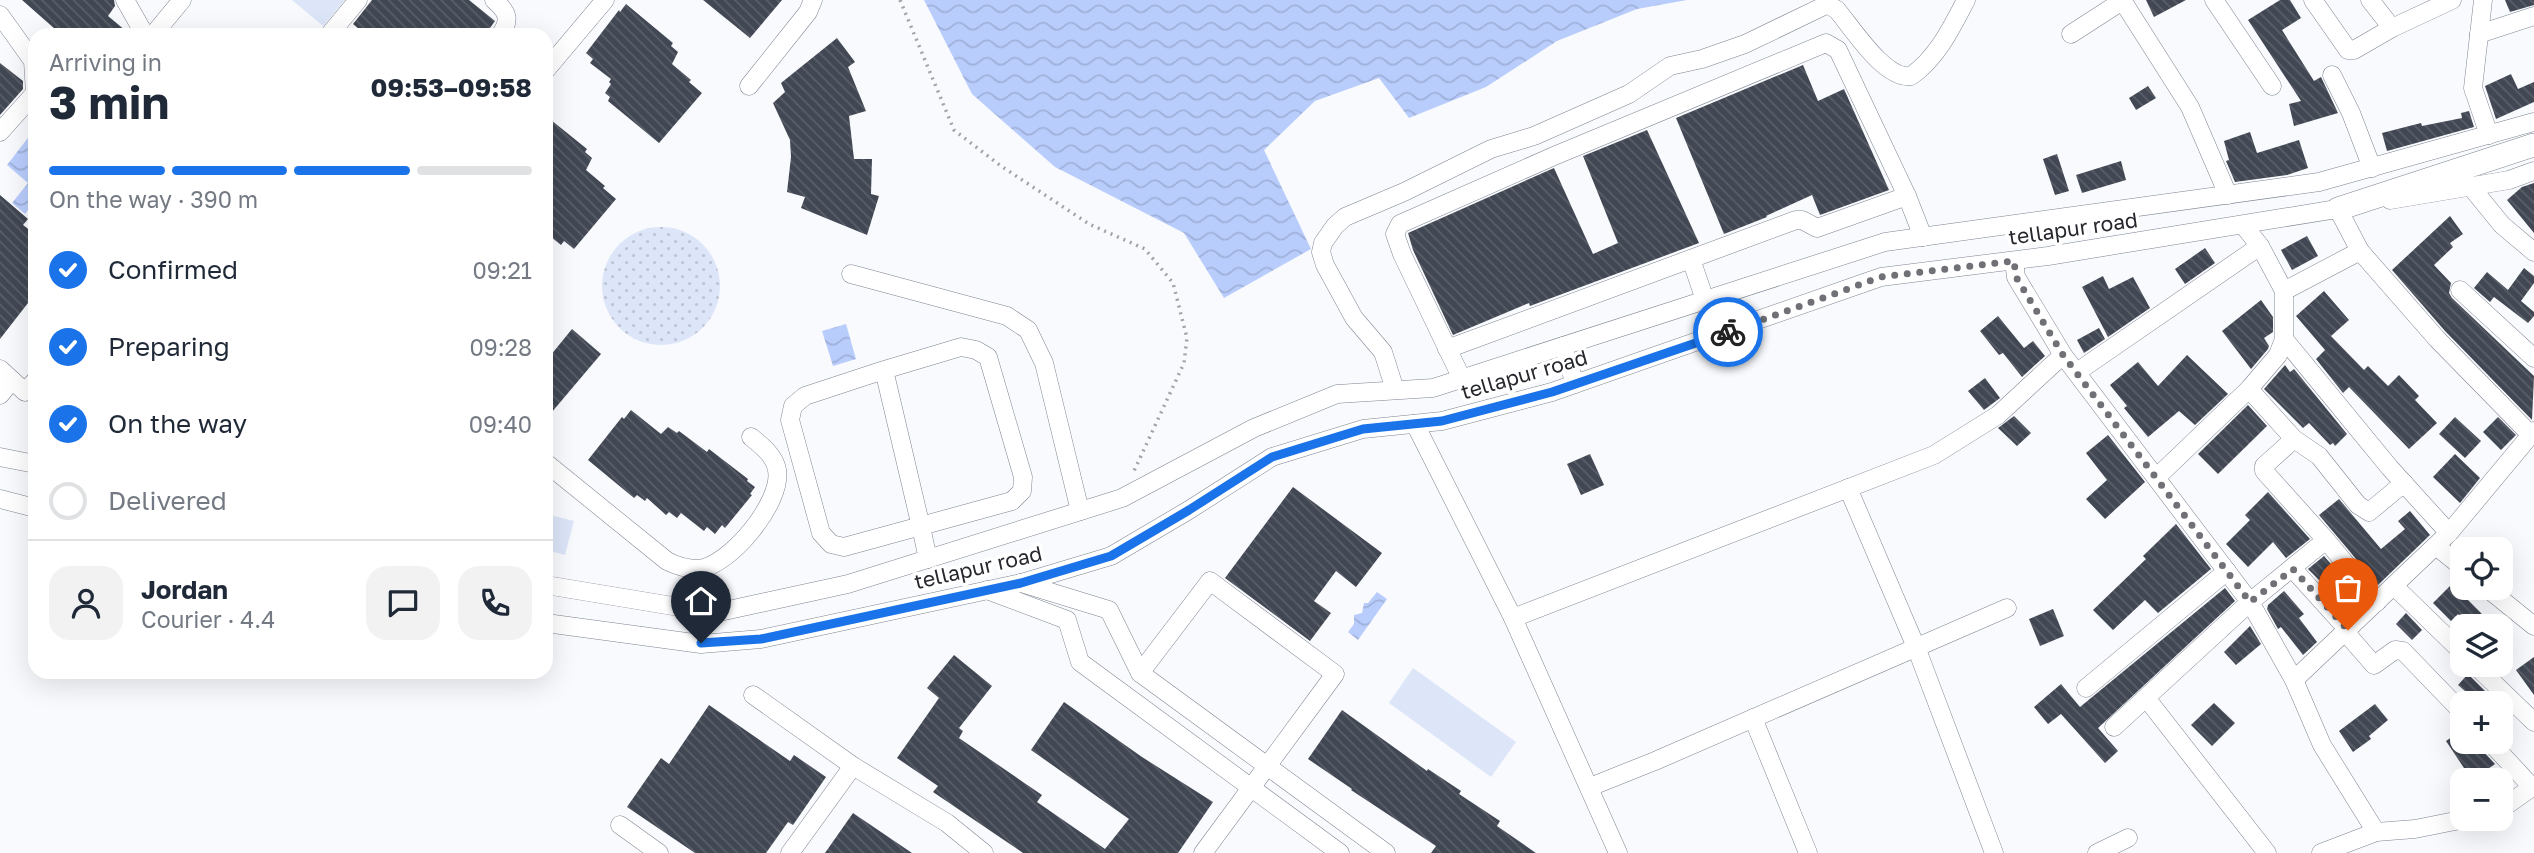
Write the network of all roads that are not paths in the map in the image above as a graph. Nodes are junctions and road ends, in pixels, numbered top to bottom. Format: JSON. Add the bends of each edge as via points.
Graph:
{"nodes":[{"id":1,"x":4,"y":0,"type":"edge"},
{"id":2,"x":125,"y":0,"type":"edge"},
{"id":3,"x":182,"y":0,"type":"edge"},
{"id":4,"x":358,"y":0,"type":"edge"},
{"id":5,"x":494,"y":0,"type":"edge"},
{"id":6,"x":605,"y":0,"type":"edge"},
{"id":7,"x":813,"y":0,"type":"edge"},
{"id":8,"x":1966,"y":0,"type":"edge"},
{"id":9,"x":2122,"y":0,"type":"edge"},
{"id":10,"x":2214,"y":0,"type":"edge"},
{"id":11,"x":2313,"y":0,"type":"edge"},
{"id":12,"x":2371,"y":0,"type":"edge"},
{"id":13,"x":2452,"y":0,"type":"edge"},
{"id":14,"x":2483,"y":0,"type":"edge"},
{"id":15,"x":0,"y":4,"type":"edge"},
{"id":16,"x":0,"y":15,"type":"edge"},
{"id":17,"x":2534,"y":16,"type":"edge"},
{"id":18,"x":141,"y":28,"type":"edge"},
{"id":19,"x":159,"y":28,"type":"edge"},
{"id":20,"x":335,"y":28,"type":"edge"},
{"id":21,"x":505,"y":28,"type":"edge"},
{"id":22,"x":2392,"y":28,"type":"junction"},
{"id":23,"x":2071,"y":34,"type":"dead end"},
{"id":24,"x":2479,"y":34,"type":"junction"},
{"id":25,"x":28,"y":54,"type":"edge"},
{"id":26,"x":553,"y":62,"type":"edge"},
{"id":27,"x":2332,"y":75,"type":"dead end"},
{"id":28,"x":749,"y":86,"type":"dead end"},
{"id":29,"x":2272,"y":86,"type":"dead end"},
{"id":30,"x":28,"y":101,"type":"edge"},
{"id":31,"x":2534,"y":122,"type":"edge"},
{"id":32,"x":0,"y":132,"type":"edge"},
{"id":33,"x":2489,"y":135,"type":"junction"},
{"id":34,"x":2534,"y":145,"type":"edge"},
{"id":35,"x":2372,"y":168,"type":"junction"},
{"id":36,"x":2534,"y":171,"type":"edge"},
{"id":37,"x":2471,"y":187,"type":"junction"},
{"id":38,"x":2228,"y":195,"type":"junction"},
{"id":39,"x":1910,"y":202,"type":"junction"},
{"id":40,"x":2338,"y":209,"type":"junction"},
{"id":41,"x":2243,"y":225,"type":"junction"},
{"id":42,"x":1923,"y":237,"type":"junction"},
{"id":43,"x":2259,"y":246,"type":"junction"},
{"id":44,"x":2360,"y":251,"type":"junction"},
{"id":45,"x":2534,"y":252,"type":"edge"},
{"id":46,"x":1691,"y":259,"type":"junction"},
{"id":47,"x":2014,"y":261,"type":"junction"},
{"id":48,"x":851,"y":274,"type":"dead end"},
{"id":49,"x":2284,"y":290,"type":"junction"},
{"id":50,"x":2460,"y":290,"type":"dead end"},
{"id":51,"x":1705,"y":300,"type":"junction"},
{"id":52,"x":2284,"y":339,"type":"junction"},
{"id":53,"x":1563,"y":346,"type":"junction"},
{"id":54,"x":1447,"y":349,"type":"junction"},
{"id":55,"x":2063,"y":355,"type":"junction"},
{"id":56,"x":2534,"y":358,"type":"edge"},
{"id":57,"x":884,"y":370,"type":"junction"},
{"id":58,"x":2077,"y":372,"type":"junction"},
{"id":59,"x":1462,"y":379,"type":"junction"},
{"id":60,"x":1575,"y":384,"type":"junction"},
{"id":61,"x":21,"y":385,"type":"edge"},
{"id":62,"x":2249,"y":388,"type":"junction"},
{"id":63,"x":1395,"y":390,"type":"junction"},
{"id":64,"x":0,"y":395,"type":"edge"},
{"id":65,"x":1415,"y":424,"type":"junction"},
{"id":66,"x":2532,"y":433,"type":"edge"},
{"id":67,"x":751,"y":437,"type":"dead end"},
{"id":68,"x":2294,"y":439,"type":"junction"},
{"id":69,"x":0,"y":457,"type":"edge"},
{"id":70,"x":28,"y":463,"type":"edge"},
{"id":71,"x":553,"y":469,"type":"edge"},
{"id":72,"x":2157,"y":478,"type":"junction"},
{"id":73,"x":2404,"y":483,"type":"junction"},
{"id":74,"x":1848,"y":488,"type":"junction"},
{"id":75,"x":0,"y":499,"type":"edge"},
{"id":76,"x":28,"y":506,"type":"edge"},
{"id":77,"x":1080,"y":511,"type":"junction"},
{"id":78,"x":921,"y":527,"type":"junction"},
{"id":79,"x":2449,"y":533,"type":"junction"},
{"id":80,"x":2326,"y":540,"type":"junction"},
{"id":81,"x":2436,"y":546,"type":"junction"},
{"id":82,"x":2450,"y":557,"type":"edge"},
{"id":83,"x":928,"y":559,"type":"junction"},
{"id":84,"x":2293,"y":569,"type":"junction"},
{"id":85,"x":2227,"y":571,"type":"junction"},
{"id":86,"x":1021,"y":583,"type":"junction"},
{"id":87,"x":553,"y":586,"type":"edge"},
{"id":88,"x":2394,"y":586,"type":"junction"},
{"id":89,"x":987,"y":590,"type":"junction"},
{"id":90,"x":2502,"y":600,"type":"edge"},
{"id":91,"x":2250,"y":602,"type":"junction"},
{"id":92,"x":2377,"y":602,"type":"junction"},
{"id":93,"x":2007,"y":608,"type":"dead end"},
{"id":94,"x":1513,"y":618,"type":"junction"},
{"id":95,"x":553,"y":624,"type":"edge"},
{"id":96,"x":2534,"y":626,"type":"edge"},
{"id":97,"x":2347,"y":632,"type":"junction"},
{"id":98,"x":2450,"y":640,"type":"edge"},
{"id":99,"x":1916,"y":647,"type":"junction"},
{"id":100,"x":1140,"y":673,"type":"junction"},
{"id":101,"x":2487,"y":677,"type":"edge"},
{"id":102,"x":2294,"y":680,"type":"junction"},
{"id":103,"x":2086,"y":688,"type":"dead end"},
{"id":104,"x":753,"y":695,"type":"dead end"},
{"id":105,"x":2147,"y":699,"type":"junction"},
{"id":106,"x":2450,"y":700,"type":"edge"},
{"id":107,"x":1753,"y":718,"type":"junction"},
{"id":108,"x":2534,"y":722,"type":"edge"},
{"id":109,"x":2114,"y":727,"type":"dead end"},
{"id":110,"x":2502,"y":754,"type":"edge"},
{"id":111,"x":853,"y":766,"type":"junction"},
{"id":112,"x":1266,"y":767,"type":"junction"},
{"id":113,"x":2533,"y":786,"type":"edge"},
{"id":114,"x":1590,"y":787,"type":"junction"},
{"id":115,"x":1252,"y":788,"type":"junction"},
{"id":116,"x":2513,"y":800,"type":"edge"},
{"id":117,"x":2450,"y":822,"type":"edge"},
{"id":118,"x":620,"y":825,"type":"dead end"},
{"id":119,"x":2376,"y":832,"type":"junction"},
{"id":120,"x":2128,"y":838,"type":"dead end"},
{"id":121,"x":659,"y":853,"type":"edge"},
{"id":122,"x":790,"y":853,"type":"edge"},
{"id":123,"x":984,"y":853,"type":"edge"},
{"id":124,"x":1203,"y":853,"type":"edge"},
{"id":125,"x":1340,"y":853,"type":"edge"},
{"id":126,"x":1386,"y":853,"type":"edge"},
{"id":127,"x":1618,"y":853,"type":"edge"},
{"id":128,"x":1808,"y":853,"type":"edge"},
{"id":129,"x":1994,"y":853,"type":"edge"},
{"id":130,"x":2097,"y":853,"type":"edge"},
{"id":131,"x":2267,"y":853,"type":"edge"},
{"id":132,"x":2321,"y":853,"type":"edge"}],
"edges":[{"from":1,"to":15,"type":"street"},
{"from":2,"to":18,"type":"street"},
{"from":3,"to":19,"type":"street"},
{"from":4,"to":20,"type":"street"},
{"from":5,"to":21,"type":"street","via":[[508,18]]},
{"from":6,"to":26,"type":"street"},
{"from":7,"to":28,"type":"street"},
{"from":8,"to":63,"type":"street","via":[[1934,53],[1911,76],[1886,67],[1838,10],[1824,6],[1745,44],[1670,66],[1629,94],[1534,136],[1491,149],[1345,217],[1327,235],[1321,252],[1354,318],[1383,352]]},
{"from":9,"to":23,"type":"street"},
{"from":9,"to":38,"type":"street","via":[[2190,107]]},
{"from":10,"to":29,"type":"street"},
{"from":11,"to":22,"type":"street","via":[[2348,50]]},
{"from":12,"to":22,"type":"street"},
{"from":13,"to":22,"type":"street"},
{"from":14,"to":24,"type":"street"},
{"from":16,"to":25,"type":"street"},
{"from":17,"to":24,"type":"street"},
{"from":24,"to":33,"type":"street","via":[[2473,89]]},
{"from":27,"to":35,"type":"street"},
{"from":30,"to":32,"type":"street"},
{"from":31,"to":33,"type":"street"},
{"from":33,"to":35,"type":"street"},
{"from":34,"to":40,"type":"main road"},
{"from":35,"to":38,"type":"street","via":[[2319,183]]},
{"from":36,"to":37,"type":"street","name":"tellapur road"},
{"from":37,"to":40,"type":"street","name":"tellapur road"},
{"from":37,"to":45,"type":"street","via":[[2502,225]]},
{"from":38,"to":42,"type":"street"},
{"from":39,"to":42,"type":"street"},
{"from":39,"to":46,"type":"street","via":[[1817,229],[1796,220]]},
{"from":39,"to":54,"type":"street","via":[[1838,50],[1826,43],[1401,224],[1395,234],[1402,254]]},
{"from":40,"to":41,"type":"street","name":"tellapur road"},
{"from":40,"to":44,"type":"street"},
{"from":41,"to":43,"type":"street"},
{"from":41,"to":47,"type":"street","name":"tellapur road"},
{"from":42,"to":51,"type":"street","via":[[1885,242]]},
{"from":43,"to":49,"type":"street"},
{"from":43,"to":58,"type":"street"},
{"from":44,"to":49,"type":"street"},
{"from":44,"to":66,"type":"street","via":[[2437,339]]},
{"from":46,"to":51,"type":"street"},
{"from":46,"to":54,"type":"street"},
{"from":47,"to":55,"type":"street","via":[[2016,277]]},
{"from":47,"to":60,"type":"street","name":"tellapur road","via":[[1881,277]]},
{"from":48,"to":77,"type":"street","via":[[1007,316],[1028,330],[1044,363]]},
{"from":49,"to":52,"type":"street"},
{"from":50,"to":56,"type":"street"},
{"from":51,"to":53,"type":"street"},
{"from":52,"to":62,"type":"street","via":[[2277,355]]},
{"from":52,"to":73,"type":"street"},
{"from":53,"to":59,"type":"street"},
{"from":53,"to":60,"type":"street"},
{"from":54,"to":59,"type":"street"},
{"from":55,"to":58,"type":"street"},
{"from":55,"to":74,"type":"street","via":[[1998,415],[1934,455]]},
{"from":57,"to":78,"type":"street"},
{"from":57,"to":78,"type":"street","via":[[805,396],[793,406],[790,420],[821,533],[831,544],[844,547]]},
{"from":57,"to":78,"type":"street","via":[[961,347],[988,358],[1023,477],[1022,491],[1012,500]]},
{"from":58,"to":72,"type":"street"},
{"from":59,"to":63,"type":"street","via":[[1433,388]]},
{"from":60,"to":65,"type":"street","name":"tellapur road","via":[[1442,421]]},
{"from":61,"to":64,"type":"street"},
{"from":62,"to":68,"type":"street"},
{"from":62,"to":72,"type":"street"},
{"from":63,"to":77,"type":"street","via":[[1337,394],[1254,428],[1122,498]]},
{"from":65,"to":86,"type":"street","name":"tellapur road","via":[[1363,429],[1272,457],[1111,556]]},
{"from":65,"to":94,"type":"street"},
{"from":66,"to":79,"type":"street"},
{"from":67,"to":71,"type":"street","via":[[772,457],[778,471],[766,513],[718,562],[700,569],[680,568],[667,561]]},
{"from":68,"to":73,"type":"street","via":[[2319,456],[2365,511],[2374,510]]},
{"from":68,"to":80,"type":"street","via":[[2264,471]]},
{"from":69,"to":70,"type":"street"},
{"from":72,"to":85,"type":"street"},
{"from":73,"to":79,"type":"street"},
{"from":74,"to":94,"type":"street"},
{"from":74,"to":99,"type":"street"},
{"from":75,"to":76,"type":"street"},
{"from":77,"to":83,"type":"street"},
{"from":78,"to":83,"type":"street"},
{"from":79,"to":81,"type":"street"},
{"from":80,"to":84,"type":"street"},
{"from":80,"to":92,"type":"street"},
{"from":81,"to":82,"type":"street"},
{"from":81,"to":88,"type":"street"},
{"from":83,"to":87,"type":"street","via":[[848,584],[715,612]]},
{"from":84,"to":91,"type":"street"},
{"from":84,"to":97,"type":"street"},
{"from":85,"to":91,"type":"street"},
{"from":85,"to":103,"type":"street"},
{"from":86,"to":89,"type":"street","name":"tellapur road"},
{"from":86,"to":100,"type":"street","via":[[1108,610]]},
{"from":88,"to":92,"type":"street"},
{"from":88,"to":98,"type":"street"},
{"from":89,"to":95,"type":"street","name":"tellapur road","via":[[761,639],[701,643]]},
{"from":89,"to":115,"type":"street","via":[[1068,620],[1080,662]]},
{"from":90,"to":96,"type":"street"},
{"from":91,"to":102,"type":"street"},
{"from":91,"to":105,"type":"street"},
{"from":92,"to":97,"type":"street"},
{"from":93,"to":99,"type":"street"},
{"from":94,"to":114,"type":"street"},
{"from":97,"to":102,"type":"street"},
{"from":97,"to":106,"type":"street","via":[[2374,665],[2395,650],[2403,651]]},
{"from":99,"to":107,"type":"street"},
{"from":99,"to":129,"type":"street"},
{"from":100,"to":112,"type":"street"},
{"from":100,"to":112,"type":"street","via":[[1210,581],[1335,674]]},
{"from":101,"to":108,"type":"street"},
{"from":102,"to":119,"type":"street","via":[[2322,745]]},
{"from":104,"to":111,"type":"street"},
{"from":105,"to":109,"type":"street"},
{"from":105,"to":131,"type":"street"},
{"from":107,"to":114,"type":"street"},
{"from":107,"to":128,"type":"street"},
{"from":110,"to":113,"type":"street"},
{"from":111,"to":122,"type":"street"},
{"from":111,"to":123,"type":"street","via":[[947,824]]},
{"from":112,"to":115,"type":"street"},
{"from":112,"to":126,"type":"street"},
{"from":113,"to":116,"type":"street"},
{"from":114,"to":127,"type":"street"},
{"from":115,"to":124,"type":"street"},
{"from":115,"to":125,"type":"street"},
{"from":117,"to":119,"type":"street"},
{"from":118,"to":121,"type":"street"},
{"from":119,"to":132,"type":"street"},
{"from":120,"to":130,"type":"street"}]}
